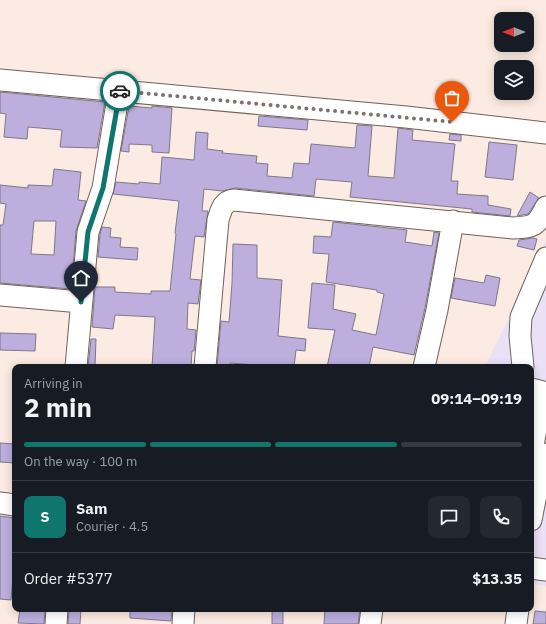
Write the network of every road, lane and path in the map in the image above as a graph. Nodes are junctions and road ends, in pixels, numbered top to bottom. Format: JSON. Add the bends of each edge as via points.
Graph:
{"nodes":[{"id":1,"x":0,"y":80,"type":"edge"},
{"id":2,"x":119,"y":91,"type":"junction"},
{"id":3,"x":546,"y":133,"type":"edge"},
{"id":4,"x":546,"y":207,"type":"edge"},
{"id":5,"x":453,"y":221,"type":"junction"},
{"id":6,"x":546,"y":258,"type":"edge"},
{"id":7,"x":0,"y":295,"type":"edge"},
{"id":8,"x":81,"y":302,"type":"junction"},
{"id":9,"x":76,"y":364,"type":"edge"},
{"id":10,"x":205,"y":364,"type":"edge"},
{"id":11,"x":425,"y":364,"type":"edge"},
{"id":12,"x":523,"y":364,"type":"edge"},
{"id":13,"x":540,"y":391,"type":"edge"},
{"id":14,"x":538,"y":452,"type":"edge"},
{"id":15,"x":534,"y":491,"type":"edge"},
{"id":16,"x":0,"y":503,"type":"edge"},
{"id":17,"x":12,"y":505,"type":"edge"},
{"id":18,"x":534,"y":568,"type":"edge"},
{"id":19,"x":546,"y":570,"type":"edge"},
{"id":20,"x":58,"y":612,"type":"edge"},
{"id":21,"x":184,"y":612,"type":"edge"},
{"id":22,"x":372,"y":612,"type":"edge"},
{"id":23,"x":518,"y":612,"type":"edge"},
{"id":24,"x":56,"y":624,"type":"edge"},
{"id":25,"x":183,"y":624,"type":"edge"},
{"id":26,"x":370,"y":624,"type":"edge"},
{"id":27,"x":516,"y":624,"type":"edge"}],
"edges":[{"from":1,"to":2,"type":"street"},
{"from":2,"to":3,"type":"street","via":[[406,117]]},
{"from":2,"to":8,"type":"street","via":[[103,188],[88,232]]},
{"from":4,"to":5,"type":"street","via":[[536,224],[528,227],[513,228]]},
{"from":5,"to":10,"type":"street","via":[[229,200],[221,209],[218,220]]},
{"from":5,"to":11,"type":"street"},
{"from":6,"to":12,"type":"street","via":[[521,317]]},
{"from":7,"to":8,"type":"street"},
{"from":8,"to":9,"type":"street"},
{"from":13,"to":14,"type":"street"},
{"from":14,"to":15,"type":"street"},
{"from":16,"to":17,"type":"street"},
{"from":18,"to":19,"type":"street"},
{"from":20,"to":24,"type":"street"},
{"from":21,"to":25,"type":"street"},
{"from":22,"to":26,"type":"street"},
{"from":23,"to":27,"type":"street"}]}
